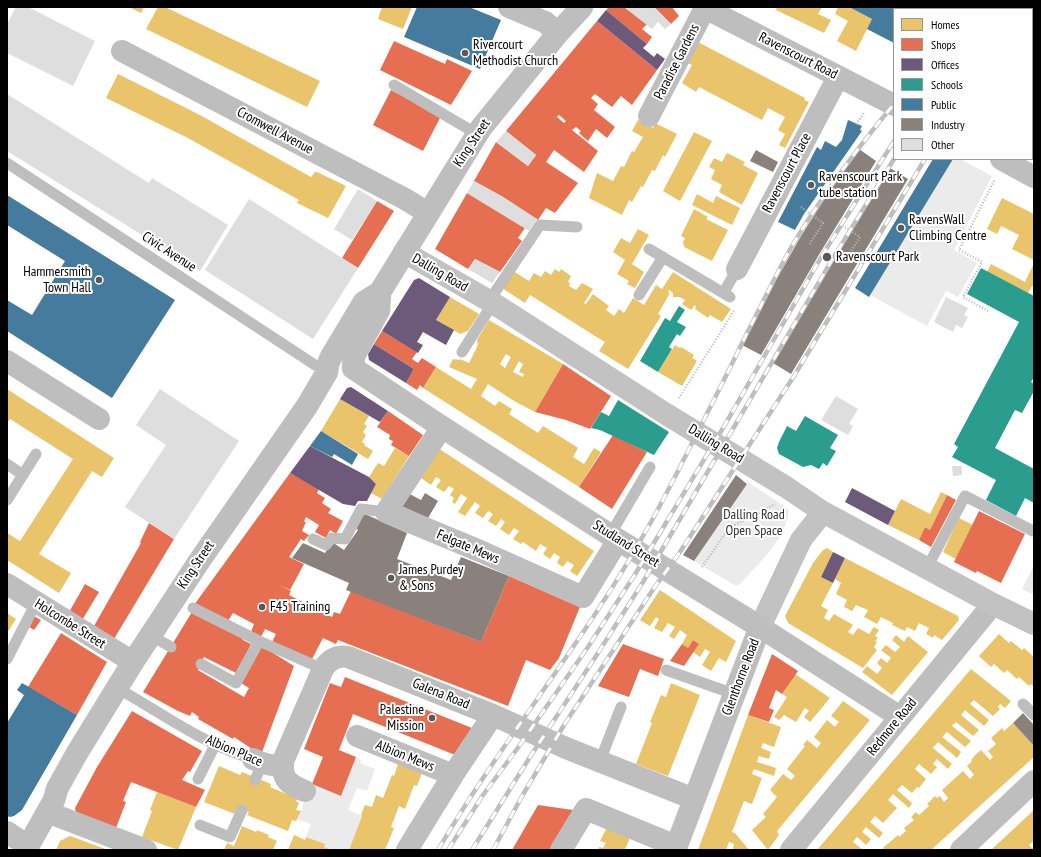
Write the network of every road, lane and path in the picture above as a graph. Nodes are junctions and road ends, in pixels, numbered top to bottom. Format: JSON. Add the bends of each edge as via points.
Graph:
{"nodes":[{"id":1,"x":510,"y":7,"type":"edge"},
{"id":2,"x":582,"y":7,"type":"edge"},
{"id":3,"x":704,"y":8,"type":"edge"},
{"id":4,"x":558,"y":33,"type":"junction"},
{"id":5,"x":122,"y":51,"type":"dead end"},
{"id":6,"x":838,"y":77,"type":"junction"},
{"id":7,"x":394,"y":85,"type":"dead end"},
{"id":8,"x":893,"y":104,"type":"edge"},
{"id":9,"x":649,"y":116,"type":"dead end"},
{"id":10,"x":477,"y":134,"type":"junction"},
{"id":11,"x":1002,"y":160,"type":"edge"},
{"id":12,"x":7,"y":163,"type":"edge"},
{"id":13,"x":1034,"y":177,"type":"edge"},
{"id":14,"x":801,"y":207,"type":"dead end"},
{"id":15,"x":428,"y":213,"type":"junction"},
{"id":16,"x":840,"y":224,"type":"dead end"},
{"id":17,"x":577,"y":226,"type":"dead end"},
{"id":18,"x":809,"y":245,"type":"dead end"},
{"id":19,"x":649,"y":249,"type":"dead end"},
{"id":20,"x":404,"y":252,"type":"junction"},
{"id":21,"x":663,"y":257,"type":"junction"},
{"id":22,"x":846,"y":259,"type":"dead end"},
{"id":23,"x":736,"y":269,"type":"joint"},
{"id":24,"x":380,"y":292,"type":"junction"},
{"id":25,"x":639,"y":295,"type":"dead end"},
{"id":26,"x":491,"y":302,"type":"junction"},
{"id":27,"x":736,"y":307,"type":"dead end"},
{"id":28,"x":988,"y":311,"type":"dead end"},
{"id":29,"x":462,"y":352,"type":"dead end"},
{"id":30,"x":7,"y":361,"type":"edge"},
{"id":31,"x":353,"y":368,"type":"junction"},
{"id":32,"x":321,"y":369,"type":"junction"},
{"id":33,"x":678,"y":399,"type":"dead end"},
{"id":34,"x":99,"y":420,"type":"dead end"},
{"id":35,"x":442,"y":427,"type":"junction"},
{"id":36,"x":36,"y":454,"type":"dead end"},
{"id":37,"x":7,"y":464,"type":"edge"},
{"id":38,"x":650,"y":467,"type":"dead end"},
{"id":39,"x":23,"y":475,"type":"junction"},
{"id":40,"x":779,"y":499,"type":"dead end"},
{"id":41,"x":7,"y":500,"type":"edge"},
{"id":42,"x":386,"y":512,"type":"junction"},
{"id":43,"x":823,"y":512,"type":"junction"},
{"id":44,"x":1033,"y":531,"type":"edge"},
{"id":45,"x":614,"y":538,"type":"junction"},
{"id":46,"x":313,"y":539,"type":"dead end"},
{"id":47,"x":927,"y":568,"type":"junction"},
{"id":48,"x":700,"y":570,"type":"dead end"},
{"id":49,"x":7,"y":584,"type":"edge"},
{"id":50,"x":36,"y":603,"type":"junction"},
{"id":51,"x":993,"y":604,"type":"junction"},
{"id":52,"x":193,"y":608,"type":"dead end"},
{"id":53,"x":1034,"y":624,"type":"edge"},
{"id":54,"x":760,"y":627,"type":"junction"},
{"id":55,"x":150,"y":636,"type":"junction"},
{"id":56,"x":259,"y":641,"type":"junction"},
{"id":57,"x":171,"y":647,"type":"dead end"},
{"id":58,"x":7,"y":659,"type":"edge"},
{"id":59,"x":133,"y":662,"type":"junction"},
{"id":60,"x":201,"y":664,"type":"dead end"},
{"id":61,"x":322,"y":669,"type":"junction"},
{"id":62,"x":666,"y":670,"type":"dead end"},
{"id":63,"x":118,"y":688,"type":"junction"},
{"id":64,"x":734,"y":694,"type":"junction"},
{"id":65,"x":1024,"y":704,"type":"dead end"},
{"id":66,"x":621,"y":707,"type":"dead end"},
{"id":67,"x":493,"y":715,"type":"junction"},
{"id":68,"x":1034,"y":715,"type":"edge"},
{"id":69,"x":900,"y":717,"type":"junction"},
{"id":70,"x":357,"y":736,"type":"dead end"},
{"id":71,"x":215,"y":745,"type":"junction"},
{"id":72,"x":600,"y":761,"type":"junction"},
{"id":73,"x":262,"y":764,"type":"junction"},
{"id":74,"x":453,"y":775,"type":"junction"},
{"id":75,"x":198,"y":779,"type":"dead end"},
{"id":76,"x":1034,"y":781,"type":"edge"},
{"id":77,"x":305,"y":791,"type":"dead end"},
{"id":78,"x":694,"y":799,"type":"junction"},
{"id":79,"x":242,"y":810,"type":"dead end"},
{"id":80,"x":47,"y":812,"type":"junction"},
{"id":81,"x":200,"y":825,"type":"dead end"},
{"id":82,"x":7,"y":832,"type":"edge"},
{"id":83,"x":27,"y":848,"type":"edge"},
{"id":84,"x":676,"y":848,"type":"edge"},
{"id":85,"x":146,"y":850,"type":"edge"},
{"id":86,"x":407,"y":850,"type":"edge"},
{"id":87,"x":561,"y":850,"type":"edge"},
{"id":88,"x":791,"y":850,"type":"edge"},
{"id":89,"x":961,"y":850,"type":"edge"}],
"edges":[{"from":1,"to":4,"type":"street","via":[[545,22]]},
{"from":2,"to":4,"type":"street","name":"King Street"},
{"from":3,"to":6,"type":"street","name":"Ravenscourt Road"},
{"from":3,"to":9,"type":"street","name":"Paradise Gardens"},
{"from":4,"to":10,"type":"street","name":"King Street"},
{"from":5,"to":15,"type":"street","name":"Cromwell Avenue","via":[[406,199]]},
{"from":6,"to":8,"type":"street","name":"Ravenscourt Road"},
{"from":6,"to":23,"type":"street","name":"Ravenscourt Place"},
{"from":7,"to":10,"type":"lane"},
{"from":10,"to":15,"type":"street","name":"King Street"},
{"from":11,"to":13,"type":"street"},
{"from":11,"to":28,"type":"path","via":[[959,250],[982,262],[963,297]]},
{"from":12,"to":32,"type":"lane","name":"Civic Avenue"},
{"from":14,"to":18,"type":"path","via":[[823,223]]},
{"from":15,"to":20,"type":"street","name":"King Street"},
{"from":16,"to":22,"type":"path","via":[[860,237]]},
{"from":17,"to":26,"type":"lane","via":[[540,225],[495,290]]},
{"from":19,"to":21,"type":"lane"},
{"from":20,"to":24,"type":"street","name":"King Street"},
{"from":20,"to":26,"type":"main road","name":"Dalling Road"},
{"from":21,"to":23,"type":"lane","via":[[727,294]]},
{"from":21,"to":25,"type":"lane"},
{"from":24,"to":31,"type":"street","name":"King Street","via":[[380,310],[354,356]]},
{"from":24,"to":32,"type":"street","name":"King Street","via":[[364,302],[328,364]]},
{"from":26,"to":29,"type":"lane"},
{"from":26,"to":43,"type":"main road","name":"Dalling Road"},
{"from":27,"to":33,"type":"path"},
{"from":30,"to":34,"type":"street"},
{"from":31,"to":32,"type":"street"},
{"from":31,"to":35,"type":"street","name":"Studland Street"},
{"from":32,"to":55,"type":"street","name":"King Street","via":[[307,406]]},
{"from":35,"to":42,"type":"street"},
{"from":35,"to":45,"type":"street","name":"Studland Street"},
{"from":36,"to":39,"type":"lane"},
{"from":37,"to":39,"type":"lane"},
{"from":38,"to":45,"type":"lane"},
{"from":39,"to":41,"type":"lane"},
{"from":40,"to":48,"type":"path","via":[[775,504],[729,528]]},
{"from":42,"to":45,"type":"street","name":"Felgate Mews","via":[[583,596]]},
{"from":42,"to":46,"type":"lane","via":[[361,509],[345,539],[332,538],[326,545]]},
{"from":43,"to":47,"type":"main road","name":"Dalling Road"},
{"from":43,"to":54,"type":"main road","name":"Glenthorne Road","via":[[801,540]]},
{"from":44,"to":47,"type":"lane","via":[[965,496]]},
{"from":45,"to":54,"type":"street","name":"Studland Street"},
{"from":47,"to":51,"type":"main road","name":"Dalling Road"},
{"from":49,"to":50,"type":"street","name":"Holcombe Street"},
{"from":50,"to":58,"type":"lane"},
{"from":50,"to":59,"type":"street","name":"Holcombe Street"},
{"from":51,"to":53,"type":"main road","name":"Dalling Road"},
{"from":51,"to":69,"type":"street","name":"Redmore Road"},
{"from":52,"to":56,"type":"lane"},
{"from":54,"to":64,"type":"street","name":"Glenthorne Road"},
{"from":54,"to":69,"type":"street","name":"Studland Street"},
{"from":55,"to":57,"type":"lane"},
{"from":55,"to":59,"type":"street","name":"King Street"},
{"from":56,"to":60,"type":"lane","via":[[236,684]]},
{"from":56,"to":61,"type":"lane"},
{"from":59,"to":63,"type":"street","name":"King Street"},
{"from":61,"to":67,"type":"street","name":"Galena Road","via":[[337,657],[348,657]]},
{"from":61,"to":73,"type":"street","name":"Albion Place","via":[[286,754]]},
{"from":62,"to":64,"type":"lane"},
{"from":63,"to":71,"type":"lane","name":"Albion Place"},
{"from":63,"to":80,"type":"street","name":"King Street","via":[[71,762]]},
{"from":64,"to":78,"type":"street","name":"Glenthorne Road"},
{"from":65,"to":68,"type":"lane"},
{"from":66,"to":72,"type":"lane"},
{"from":67,"to":72,"type":"street","name":"Galena Road"},
{"from":67,"to":74,"type":"street","name":"Albion Mews"},
{"from":69,"to":88,"type":"street","name":"Redmore Road"},
{"from":70,"to":74,"type":"street","name":"Albion Mews"},
{"from":71,"to":73,"type":"lane","name":"Albion Place"},
{"from":71,"to":75,"type":"lane"},
{"from":72,"to":78,"type":"street","name":"Galena Road"},
{"from":73,"to":77,"type":"street","via":[[283,773],[289,783]]},
{"from":74,"to":86,"type":"street","name":"Albion Mews"},
{"from":76,"to":89,"type":"street"},
{"from":78,"to":84,"type":"street","name":"Glenthorne Road"},
{"from":79,"to":81,"type":"lane","via":[[230,837]]},
{"from":80,"to":83,"type":"street","name":"King Street"},
{"from":80,"to":85,"type":"street"},
{"from":82,"to":83,"type":"street"},
{"from":84,"to":87,"type":"street","via":[[586,809]]}]}
